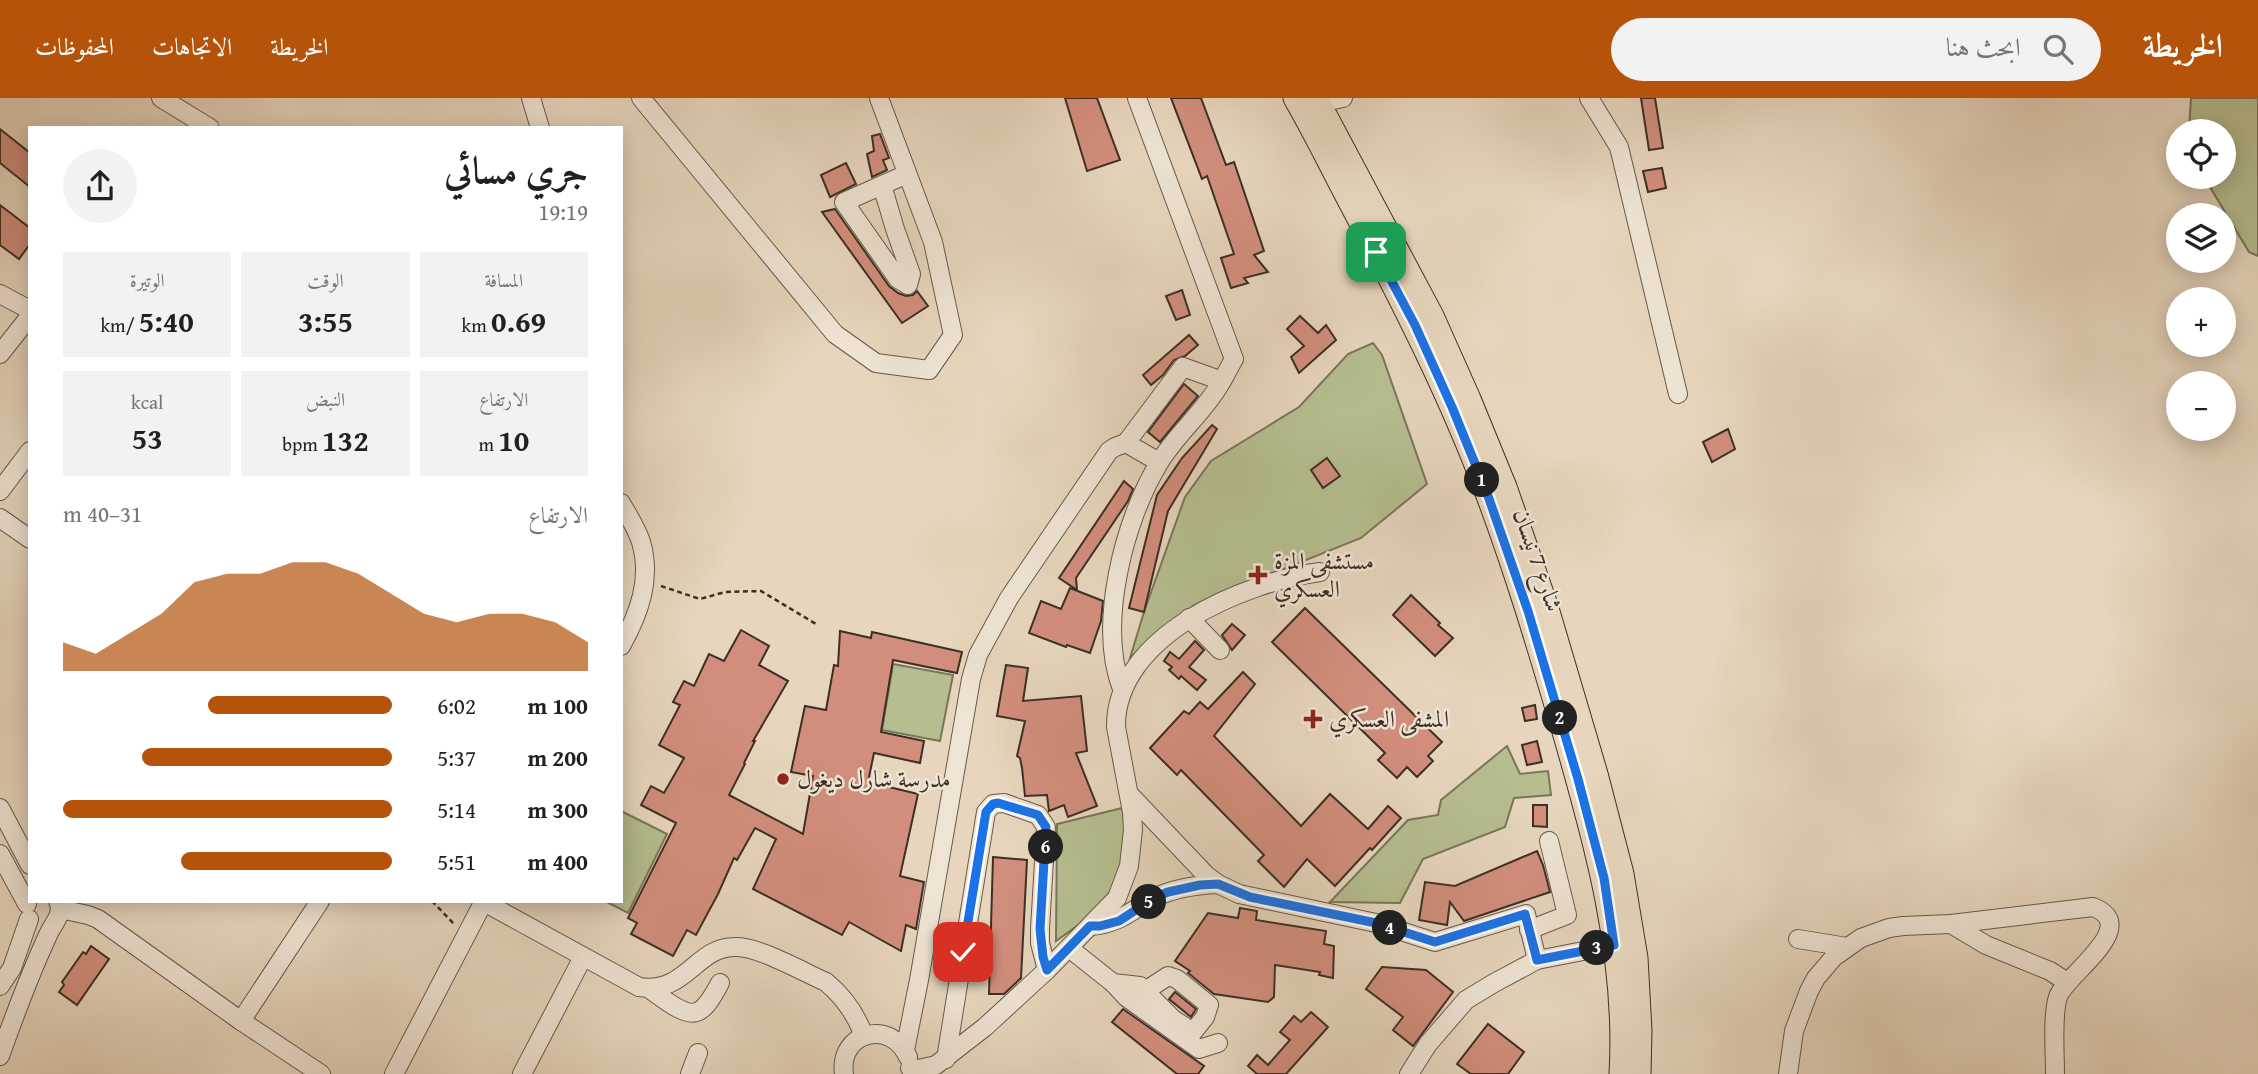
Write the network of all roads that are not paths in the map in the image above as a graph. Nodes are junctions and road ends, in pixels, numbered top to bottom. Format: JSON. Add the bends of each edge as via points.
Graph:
{"nodes":[{"id":1,"x":161,"y":98,"type":"edge"},
{"id":2,"x":531,"y":98,"type":"edge"},
{"id":3,"x":641,"y":98,"type":"edge"},
{"id":4,"x":879,"y":98,"type":"edge"},
{"id":5,"x":1137,"y":98,"type":"edge"},
{"id":6,"x":1343,"y":98,"type":"edge"},
{"id":7,"x":1589,"y":98,"type":"edge"},
{"id":8,"x":1307,"y":101,"type":"edge"},
{"id":9,"x":207,"y":126,"type":"edge"},
{"id":10,"x":539,"y":126,"type":"edge"},
{"id":11,"x":907,"y":174,"type":"junction"},
{"id":12,"x":883,"y":185,"type":"junction"},
{"id":13,"x":2,"y":298,"type":"edge"},
{"id":14,"x":28,"y":312,"type":"edge"},
{"id":15,"x":28,"y":316,"type":"edge"},
{"id":16,"x":0,"y":354,"type":"edge"},
{"id":17,"x":1222,"y":381,"type":"junction"},
{"id":18,"x":1678,"y":394,"type":"dead end"},
{"id":19,"x":1126,"y":443,"type":"junction"},
{"id":20,"x":28,"y":454,"type":"edge"},
{"id":21,"x":1159,"y":461,"type":"junction"},
{"id":22,"x":0,"y":491,"type":"edge"},
{"id":23,"x":623,"y":507,"type":"edge"},
{"id":24,"x":0,"y":518,"type":"edge"},
{"id":25,"x":28,"y":538,"type":"edge"},
{"id":26,"x":1320,"y":572,"type":"dead end"},
{"id":27,"x":1189,"y":618,"type":"junction"},
{"id":28,"x":623,"y":642,"type":"edge"},
{"id":29,"x":1220,"y":650,"type":"dead end"},
{"id":30,"x":1122,"y":689,"type":"junction"},
{"id":31,"x":1129,"y":794,"type":"junction"},
{"id":32,"x":0,"y":808,"type":"edge"},
{"id":33,"x":1549,"y":841,"type":"dead end"},
{"id":34,"x":0,"y":854,"type":"edge"},
{"id":35,"x":28,"y":861,"type":"edge"},
{"id":36,"x":1218,"y":884,"type":"junction"},
{"id":37,"x":319,"y":903,"type":"edge"},
{"id":38,"x":483,"y":903,"type":"edge"},
{"id":39,"x":486,"y":903,"type":"edge"},
{"id":40,"x":29,"y":908,"type":"edge"},
{"id":41,"x":60,"y":908,"type":"edge"},
{"id":42,"x":1951,"y":924,"type":"junction"},
{"id":43,"x":1090,"y":926,"type":"junction"},
{"id":44,"x":1530,"y":930,"type":"junction"},
{"id":45,"x":1798,"y":939,"type":"dead end"},
{"id":46,"x":1614,"y":945,"type":"junction"},
{"id":47,"x":1847,"y":947,"type":"junction"},
{"id":48,"x":1069,"y":948,"type":"junction"},
{"id":49,"x":583,"y":957,"type":"junction"},
{"id":50,"x":1537,"y":960,"type":"junction"},
{"id":51,"x":1047,"y":970,"type":"junction"},
{"id":52,"x":4,"y":980,"type":"edge"},
{"id":53,"x":2067,"y":982,"type":"junction"},
{"id":54,"x":720,"y":983,"type":"dead end"},
{"id":55,"x":1114,"y":983,"type":"junction"},
{"id":56,"x":24,"y":986,"type":"junction"},
{"id":57,"x":648,"y":988,"type":"junction"},
{"id":58,"x":1145,"y":991,"type":"dead end"},
{"id":59,"x":241,"y":1021,"type":"junction"},
{"id":60,"x":864,"y":1036,"type":"junction"},
{"id":61,"x":1218,"y":1043,"type":"dead end"},
{"id":62,"x":905,"y":1050,"type":"junction"},
{"id":63,"x":698,"y":1053,"type":"dead end"},
{"id":64,"x":0,"y":1056,"type":"edge"},
{"id":65,"x":946,"y":1059,"type":"junction"},
{"id":66,"x":909,"y":1071,"type":"edge"},
{"id":67,"x":321,"y":1074,"type":"edge"},
{"id":68,"x":394,"y":1074,"type":"edge"},
{"id":69,"x":522,"y":1074,"type":"edge"},
{"id":70,"x":690,"y":1074,"type":"edge"},
{"id":71,"x":844,"y":1074,"type":"edge"},
{"id":72,"x":1409,"y":1074,"type":"edge"},
{"id":73,"x":1621,"y":1074,"type":"edge"},
{"id":74,"x":1639,"y":1074,"type":"edge"},
{"id":75,"x":1788,"y":1074,"type":"edge"},
{"id":76,"x":2055,"y":1074,"type":"edge"}],
"edges":[{"from":1,"to":9,"type":"street"},
{"from":2,"to":10,"type":"street"},
{"from":3,"to":11,"type":"street","via":[[835,334],[876,363],[929,370],[953,335],[933,242]]},
{"from":4,"to":11,"type":"street"},
{"from":5,"to":17,"type":"street","via":[[1234,359]]},
{"from":6,"to":8,"type":"street"},
{"from":7,"to":18,"type":"street","via":[[1619,147]]},
{"from":8,"to":46,"type":"main road","name":"شارع 7 نيسان","via":[[1415,325],[1487,493],[1578,779],[1604,878]]},
{"from":8,"to":74,"type":"main road","name":"شارع 7 نيسان","via":[[1442,340],[1505,486],[1546,605],[1622,874],[1636,958]]},
{"from":11,"to":12,"type":"street"},
{"from":12,"to":12,"type":"street","via":[[844,202],[898,279],[908,285],[911,274]]},
{"from":13,"to":14,"type":"street"},
{"from":15,"to":16,"type":"street"},
{"from":17,"to":19,"type":"street","via":[[1184,368]]},
{"from":17,"to":21,"type":"street"},
{"from":19,"to":21,"type":"street"},
{"from":19,"to":62,"type":"street","via":[[1105,457],[1009,598],[974,666]]},
{"from":20,"to":22,"type":"street"},
{"from":21,"to":30,"type":"street","via":[[1129,529],[1116,584],[1111,642]]},
{"from":23,"to":28,"type":"street","via":[[640,539],[644,580],[635,619]]},
{"from":24,"to":25,"type":"street"},
{"from":26,"to":27,"type":"street","via":[[1282,579]]},
{"from":27,"to":29,"type":"street"},
{"from":27,"to":30,"type":"street","via":[[1141,661]]},
{"from":30,"to":31,"type":"street","via":[[1116,727]]},
{"from":31,"to":36,"type":"street"},
{"from":31,"to":43,"type":"street","via":[[1133,830],[1129,866],[1117,898]]},
{"from":32,"to":35,"type":"street"},
{"from":33,"to":44,"type":"street","via":[[1567,915]]},
{"from":34,"to":40,"type":"street"},
{"from":36,"to":43,"type":"street","via":[[1168,892],[1119,921]]},
{"from":36,"to":44,"type":"street","via":[[1250,897],[1376,923],[1435,942],[1525,914]]},
{"from":37,"to":59,"type":"street"},
{"from":38,"to":68,"type":"street"},
{"from":39,"to":49,"type":"street"},
{"from":40,"to":41,"type":"street","via":[[33,923],[42,927]]},
{"from":40,"to":52,"type":"street"},
{"from":41,"to":56,"type":"street"},
{"from":41,"to":59,"type":"street","via":[[98,919]]},
{"from":42,"to":47,"type":"street","via":[[1889,928]]},
{"from":42,"to":53,"type":"street"},
{"from":42,"to":53,"type":"street","via":[[2088,906],[2099,909],[2109,920],[2106,938]]},
{"from":43,"to":48,"type":"street"},
{"from":44,"to":50,"type":"street"},
{"from":45,"to":47,"type":"street"},
{"from":46,"to":50,"type":"street"},
{"from":46,"to":73,"type":"main road","name":"شارع 7 نيسان"},
{"from":47,"to":75,"type":"street","via":[[1825,967],[1809,991],[1794,1031]]},
{"from":48,"to":51,"type":"street"},
{"from":48,"to":55,"type":"street"},
{"from":49,"to":57,"type":"street","via":[[630,984]]},
{"from":49,"to":69,"type":"street"},
{"from":50,"to":72,"type":"street","via":[[1466,1000]]},
{"from":51,"to":65,"type":"street"},
{"from":51,"to":65,"type":"street","via":[[1040,929],[1046,827],[1038,815],[1004,803],[993,804],[986,812]]},
{"from":52,"to":56,"type":"street"},
{"from":53,"to":76,"type":"street","via":[[2057,998]]},
{"from":54,"to":57,"type":"street","via":[[703,1009],[694,1013],[684,1012]]},
{"from":55,"to":58,"type":"street","via":[[1140,986]]},
{"from":55,"to":61,"type":"street","via":[[1126,997],[1199,1049]]},
{"from":56,"to":64,"type":"street"},
{"from":57,"to":60,"type":"street","via":[[676,982],[718,950],[748,948],[825,982],[853,1012]]},
{"from":59,"to":67,"type":"street"},
{"from":60,"to":62,"type":"street","via":[[883,1034]]},
{"from":60,"to":71,"type":"street","via":[[848,1050]]},
{"from":62,"to":66,"type":"street"},
{"from":63,"to":70,"type":"street"},
{"from":65,"to":66,"type":"street"}]}
